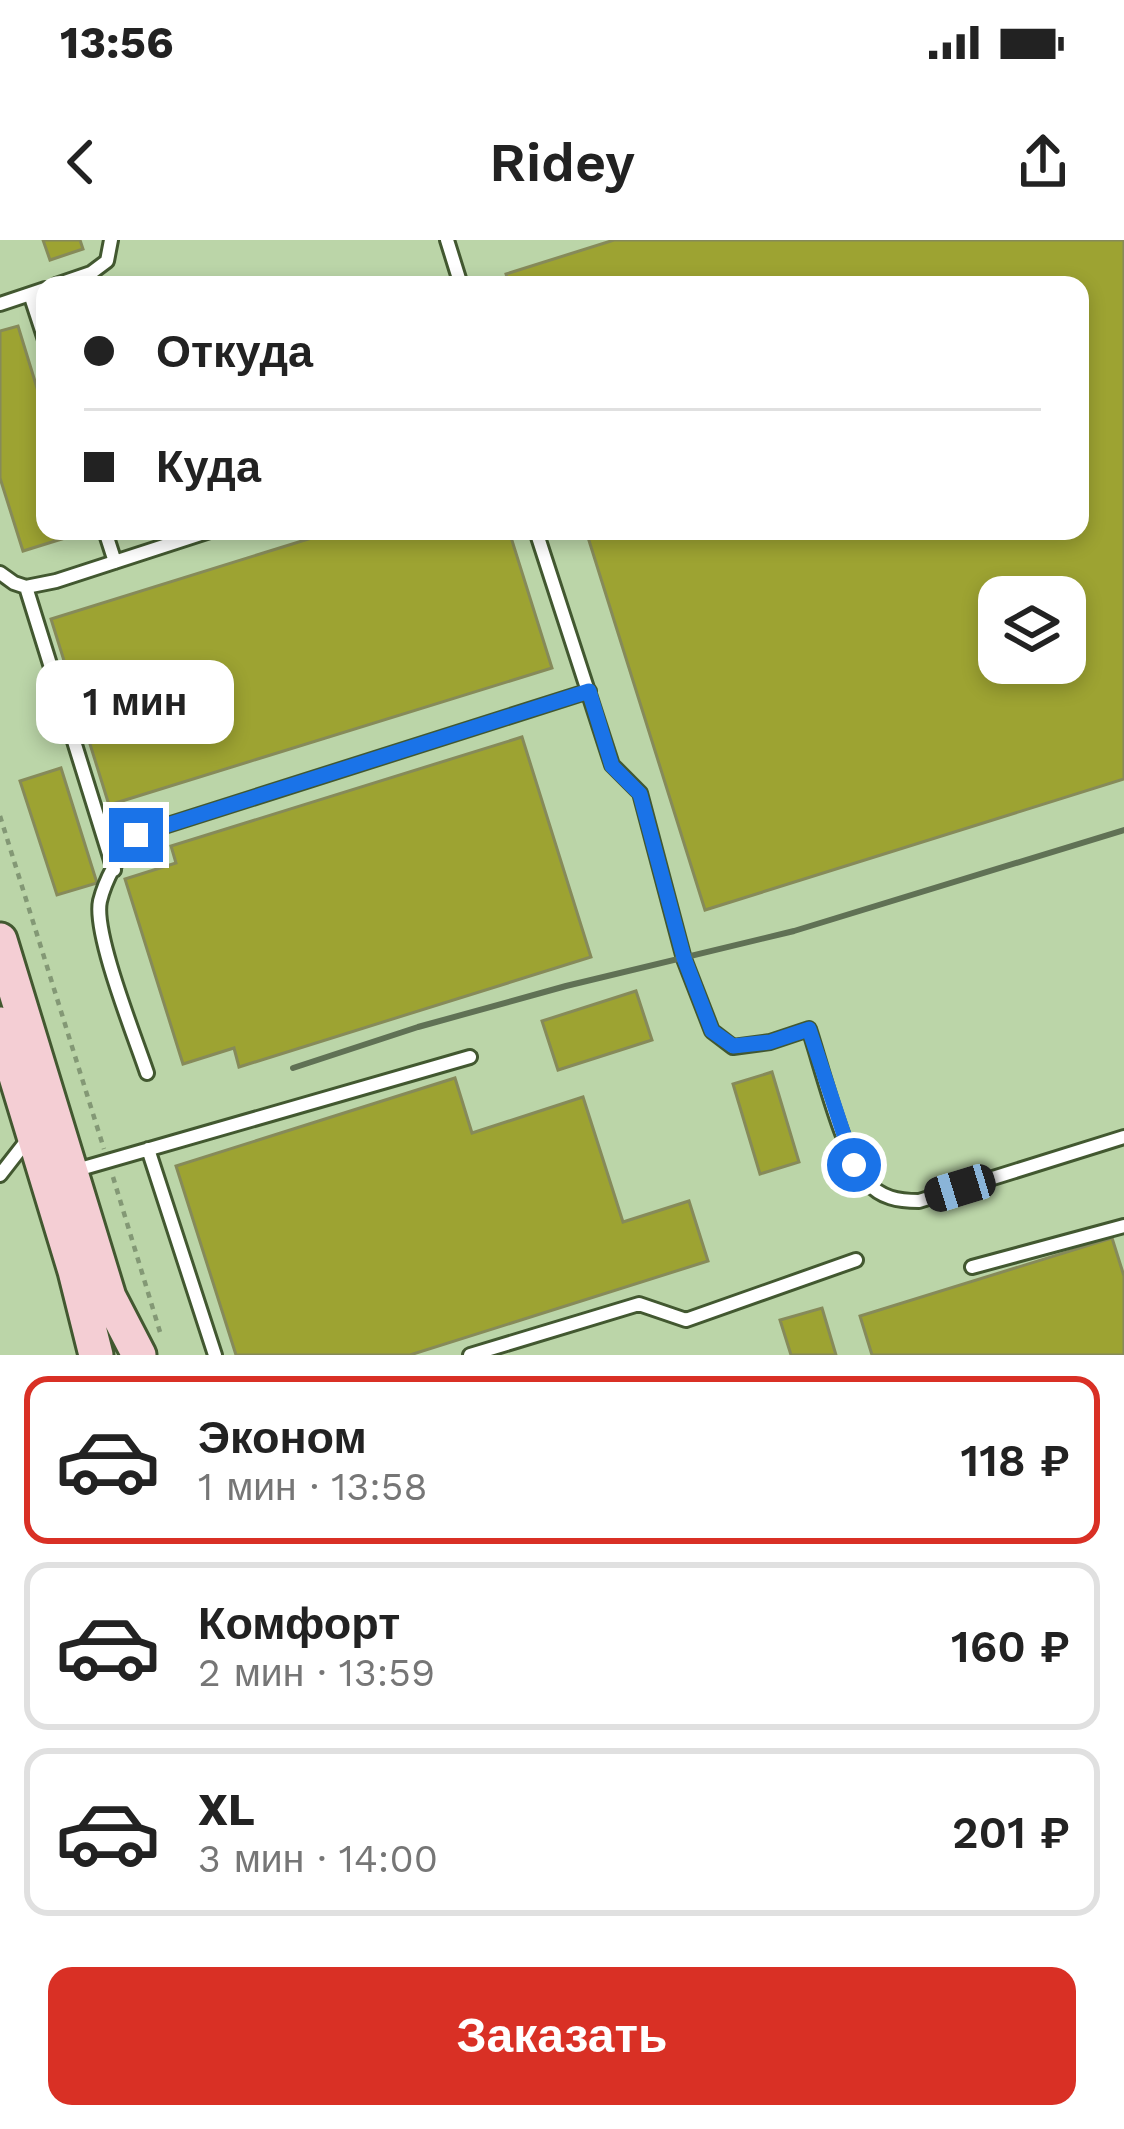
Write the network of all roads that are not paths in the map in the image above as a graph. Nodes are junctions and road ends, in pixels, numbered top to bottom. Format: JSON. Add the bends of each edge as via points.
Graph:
{"nodes":[{"id":1,"x":111,"y":240,"type":"edge"},
{"id":2,"x":447,"y":240,"type":"edge"},
{"id":3,"x":82,"y":276,"type":"edge"},
{"id":4,"x":457,"y":276,"type":"edge"},
{"id":5,"x":36,"y":291,"type":"edge"},
{"id":6,"x":30,"y":293,"type":"junction"},
{"id":7,"x":0,"y":304,"type":"edge"},
{"id":8,"x":36,"y":312,"type":"edge"},
{"id":9,"x":109,"y":540,"type":"edge"},
{"id":10,"x":180,"y":540,"type":"edge"},
{"id":11,"x":539,"y":540,"type":"edge"},
{"id":12,"x":115,"y":562,"type":"junction"},
{"id":13,"x":0,"y":573,"type":"edge"},
{"id":14,"x":26,"y":587,"type":"junction"},
{"id":15,"x":589,"y":691,"type":"junction"},
{"id":16,"x":114,"y":870,"type":"junction"},
{"id":17,"x":0,"y":940,"type":"edge"},
{"id":18,"x":0,"y":1024,"type":"edge"},
{"id":19,"x":470,"y":1057,"type":"dead end"},
{"id":20,"x":147,"y":1073,"type":"dead end"},
{"id":21,"x":11,"y":1092,"type":"edge"},
{"id":22,"x":33,"y":1133,"type":"junction"},
{"id":23,"x":1124,"y":1137,"type":"edge"},
{"id":24,"x":148,"y":1150,"type":"junction"},
{"id":25,"x":71,"y":1171,"type":"junction"},
{"id":26,"x":0,"y":1175,"type":"edge"},
{"id":27,"x":1124,"y":1226,"type":"edge"},
{"id":28,"x":856,"y":1260,"type":"dead end"},
{"id":29,"x":972,"y":1267,"type":"dead end"},
{"id":30,"x":150,"y":1344,"type":"edge"},
{"id":31,"x":96,"y":1355,"type":"edge"},
{"id":32,"x":215,"y":1355,"type":"edge"},
{"id":33,"x":470,"y":1355,"type":"edge"}],
"edges":[{"from":1,"to":3,"type":"lane","via":[[107,261]]},
{"from":2,"to":4,"type":"lane"},
{"from":5,"to":6,"type":"lane"},
{"from":6,"to":7,"type":"lane"},
{"from":6,"to":8,"type":"lane"},
{"from":9,"to":12,"type":"lane"},
{"from":10,"to":12,"type":"lane"},
{"from":11,"to":15,"type":"lane"},
{"from":12,"to":14,"type":"lane"},
{"from":13,"to":14,"type":"lane"},
{"from":14,"to":16,"type":"lane"},
{"from":15,"to":16,"type":"lane","via":[[136,835]]},
{"from":15,"to":23,"type":"lane","via":[[612,766],[640,794],[712,1031],[733,1046],[809,1029],[854,1165],[868,1185],[893,1200],[919,1201]]},
{"from":16,"to":20,"type":"lane","via":[[99,903],[103,940]]},
{"from":17,"to":25,"type":"main road"},
{"from":18,"to":21,"type":"main road"},
{"from":19,"to":24,"type":"lane"},
{"from":21,"to":22,"type":"main road"},
{"from":22,"to":26,"type":"lane"},
{"from":22,"to":31,"type":"main road"},
{"from":24,"to":25,"type":"lane"},
{"from":24,"to":32,"type":"lane"},
{"from":25,"to":30,"type":"main road","via":[[109,1297]]},
{"from":27,"to":29,"type":"lane"},
{"from":28,"to":33,"type":"lane","via":[[686,1320],[640,1304]]}]}
